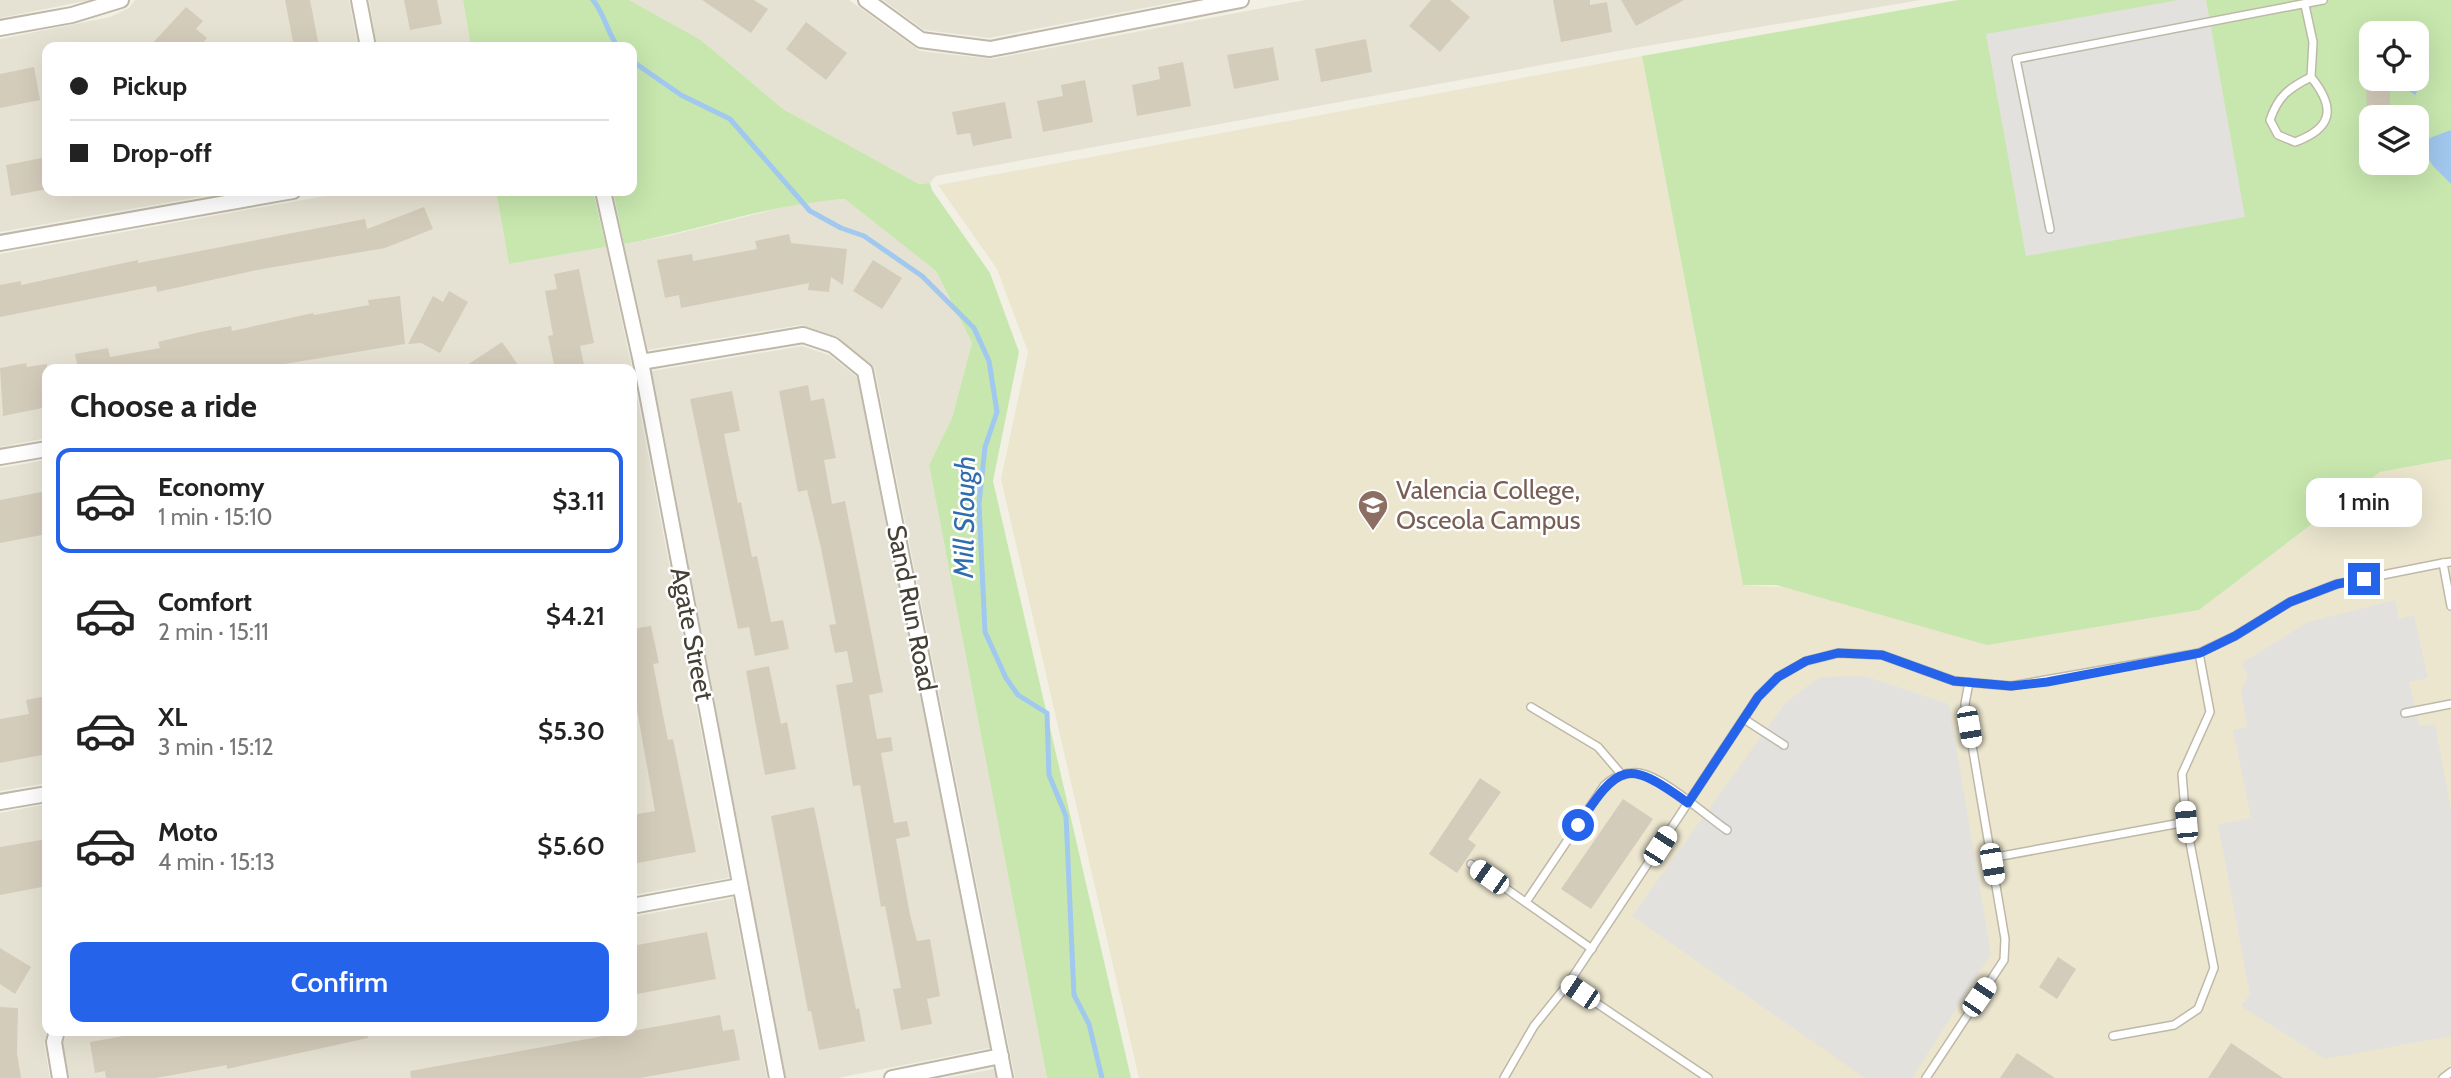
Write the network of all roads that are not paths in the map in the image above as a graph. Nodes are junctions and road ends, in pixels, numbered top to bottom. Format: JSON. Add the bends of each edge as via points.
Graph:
{"nodes":[{"id":1,"x":121,"y":0,"type":"edge"},
{"id":2,"x":359,"y":0,"type":"edge"},
{"id":3,"x":866,"y":0,"type":"edge"},
{"id":4,"x":1241,"y":0,"type":"edge"},
{"id":5,"x":2323,"y":0,"type":"edge"},
{"id":6,"x":2305,"y":5,"type":"junction"},
{"id":7,"x":0,"y":28,"type":"edge"},
{"id":8,"x":367,"y":42,"type":"edge"},
{"id":9,"x":2311,"y":77,"type":"junction"},
{"id":10,"x":265,"y":196,"type":"edge"},
{"id":11,"x":604,"y":196,"type":"edge"},
{"id":12,"x":2050,"y":229,"type":"dead end"},
{"id":13,"x":0,"y":243,"type":"edge"},
{"id":14,"x":641,"y":362,"type":"junction"},
{"id":15,"x":42,"y":450,"type":"edge"},
{"id":16,"x":0,"y":457,"type":"edge"},
{"id":17,"x":2447,"y":563,"type":"edge"},
{"id":18,"x":2451,"y":606,"type":"edge"},
{"id":19,"x":2200,"y":653,"type":"junction"},
{"id":20,"x":1969,"y":682,"type":"junction"},
{"id":21,"x":2451,"y":705,"type":"edge"},
{"id":22,"x":1531,"y":707,"type":"dead end"},
{"id":23,"x":2405,"y":713,"type":"dead end"},
{"id":24,"x":1744,"y":719,"type":"junction"},
{"id":25,"x":1784,"y":745,"type":"dead end"},
{"id":26,"x":1622,"y":775,"type":"junction"},
{"id":27,"x":42,"y":795,"type":"edge"},
{"id":28,"x":0,"y":802,"type":"edge"},
{"id":29,"x":1688,"y":803,"type":"junction"},
{"id":30,"x":2186,"y":822,"type":"junction"},
{"id":31,"x":1727,"y":830,"type":"dead end"},
{"id":32,"x":1991,"y":858,"type":"junction"},
{"id":33,"x":1471,"y":864,"type":"dead end"},
{"id":34,"x":740,"y":886,"type":"junction"},
{"id":35,"x":1526,"y":902,"type":"junction"},
{"id":36,"x":637,"y":905,"type":"edge"},
{"id":37,"x":1592,"y":949,"type":"junction"},
{"id":38,"x":1567,"y":984,"type":"junction"},
{"id":39,"x":56,"y":1036,"type":"edge"},
{"id":40,"x":2113,"y":1036,"type":"dead end"},
{"id":41,"x":1001,"y":1056,"type":"junction"},
{"id":42,"x":2451,"y":1072,"type":"edge"},
{"id":43,"x":60,"y":1078,"type":"edge"},
{"id":44,"x":777,"y":1078,"type":"edge"},
{"id":45,"x":892,"y":1078,"type":"edge"},
{"id":46,"x":1005,"y":1078,"type":"edge"},
{"id":47,"x":1504,"y":1078,"type":"edge"},
{"id":48,"x":1708,"y":1078,"type":"edge"},
{"id":49,"x":1926,"y":1078,"type":"edge"},
{"id":50,"x":2443,"y":1078,"type":"edge"}],
"edges":[{"from":1,"to":7,"type":"street","via":[[72,15]]},
{"from":2,"to":8,"type":"street"},
{"from":3,"to":4,"type":"street","via":[[921,40],[990,49]]},
{"from":5,"to":6,"type":"lane"},
{"from":6,"to":9,"type":"lane","via":[[2313,42]]},
{"from":6,"to":12,"type":"lane","via":[[2016,59]]},
{"from":9,"to":9,"type":"lane","via":[[2276,101],[2270,120],[2278,135],[2295,142],[2313,136],[2326,119],[2326,96]]},
{"from":10,"to":13,"type":"street"},
{"from":11,"to":14,"type":"street","name":"Agate Street"},
{"from":14,"to":34,"type":"street","name":"Agate Street"},
{"from":14,"to":41,"type":"street","name":"Sand Run Road","via":[[803,335],[833,345],[865,371]]},
{"from":15,"to":16,"type":"street"},
{"from":17,"to":18,"type":"lane"},
{"from":17,"to":19,"type":"lane","via":[[2337,584],[2290,602]]},
{"from":19,"to":20,"type":"lane","via":[[2047,682],[2011,686]]},
{"from":19,"to":30,"type":"lane","via":[[2210,712],[2182,774]]},
{"from":20,"to":24,"type":"lane","via":[[1882,655],[1838,653],[1806,661],[1778,677]]},
{"from":20,"to":32,"type":"lane","via":[[1965,704]]},
{"from":21,"to":23,"type":"lane"},
{"from":22,"to":26,"type":"lane","via":[[1598,747]]},
{"from":24,"to":25,"type":"lane"},
{"from":24,"to":29,"type":"lane"},
{"from":26,"to":29,"type":"lane","via":[[1639,773]]},
{"from":26,"to":35,"type":"lane","via":[[1604,786]]},
{"from":27,"to":28,"type":"street"},
{"from":29,"to":31,"type":"lane"},
{"from":29,"to":37,"type":"lane"},
{"from":30,"to":32,"type":"lane"},
{"from":30,"to":40,"type":"lane","via":[[2214,968],[2199,1009],[2174,1026]]},
{"from":32,"to":49,"type":"lane","via":[[2005,939],[2004,960]]},
{"from":33,"to":35,"type":"lane"},
{"from":34,"to":36,"type":"street"},
{"from":34,"to":44,"type":"street","name":"Agate Street"},
{"from":35,"to":37,"type":"lane"},
{"from":37,"to":38,"type":"lane"},
{"from":38,"to":47,"type":"lane","via":[[1534,1026]]},
{"from":38,"to":48,"type":"lane"},
{"from":39,"to":43,"type":"street"},
{"from":41,"to":45,"type":"street"},
{"from":41,"to":46,"type":"street","name":"Sand Run Road"},
{"from":42,"to":50,"type":"lane"}]}
